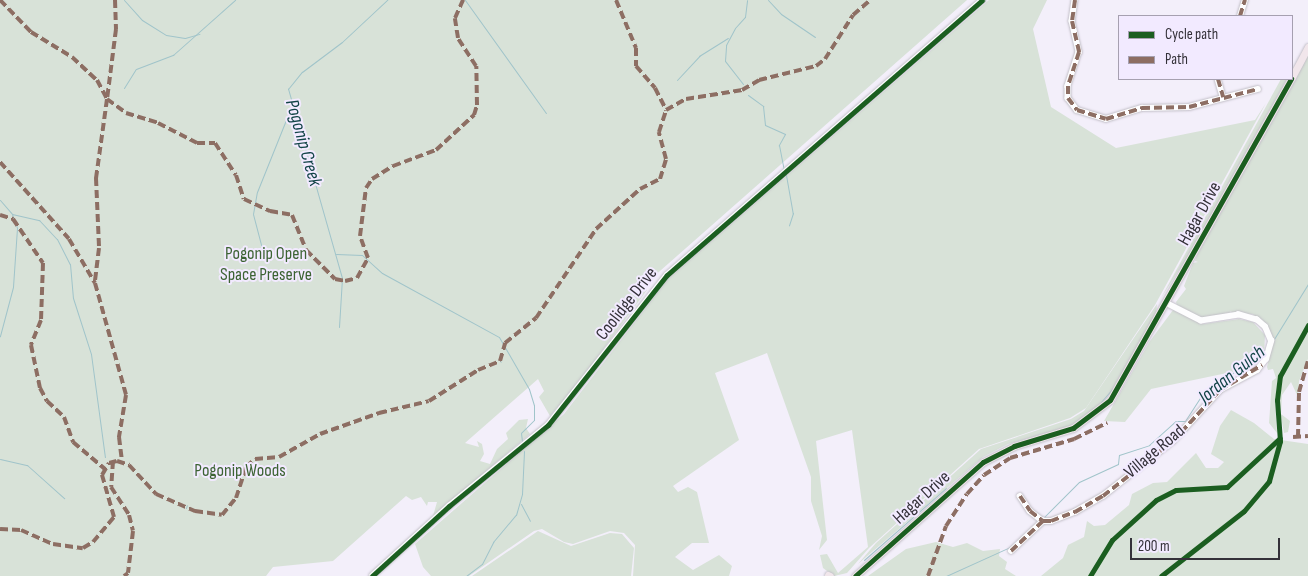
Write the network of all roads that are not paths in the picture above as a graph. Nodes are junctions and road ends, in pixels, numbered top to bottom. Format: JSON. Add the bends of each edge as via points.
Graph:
{"nodes":[{"id":1,"x":982,"y":0,"type":"edge"},
{"id":2,"x":1075,"y":0,"type":"edge"},
{"id":3,"x":1244,"y":0,"type":"edge"},
{"id":4,"x":1240,"y":15,"type":"edge"},
{"id":5,"x":1308,"y":48,"type":"edge"},
{"id":6,"x":1293,"y":74,"type":"edge"},
{"id":7,"x":1218,"y":80,"type":"edge"},
{"id":8,"x":1290,"y":80,"type":"edge"},
{"id":9,"x":1258,"y":89,"type":"dead end"},
{"id":10,"x":1223,"y":97,"type":"junction"},
{"id":11,"x":1166,"y":303,"type":"junction"},
{"id":12,"x":1020,"y":496,"type":"dead end"},
{"id":13,"x":1043,"y":521,"type":"junction"},
{"id":14,"x":1011,"y":551,"type":"dead end"},
{"id":15,"x":372,"y":576,"type":"edge"},
{"id":16,"x":855,"y":576,"type":"edge"}],
"edges":[{"from":1,"to":15,"type":"street","name":"Coolidge Drive","via":[[667,275],[548,425],[449,506]]},
{"from":2,"to":10,"type":"street","via":[[1072,21],[1079,52],[1068,86],[1068,98],[1077,110],[1106,119],[1142,108],[1189,107]]},
{"from":3,"to":4,"type":"street"},
{"from":5,"to":6,"type":"main road","name":"Hagar Drive"},
{"from":7,"to":10,"type":"street"},
{"from":8,"to":11,"type":"main road","name":"Hagar Drive"},
{"from":9,"to":10,"type":"street"},
{"from":11,"to":13,"type":"street","name":"Village Road","via":[[1201,321],[1239,315],[1257,320],[1265,327],[1271,341],[1266,360],[1257,370],[1220,390],[1173,441],[1103,496],[1075,512],[1051,522]]},
{"from":11,"to":16,"type":"main road","name":"Hagar Drive","via":[[1118,389],[1099,411],[1066,432],[1014,446],[990,457]]},
{"from":12,"to":13,"type":"street","via":[[1030,511]]},
{"from":13,"to":14,"type":"street"}]}
